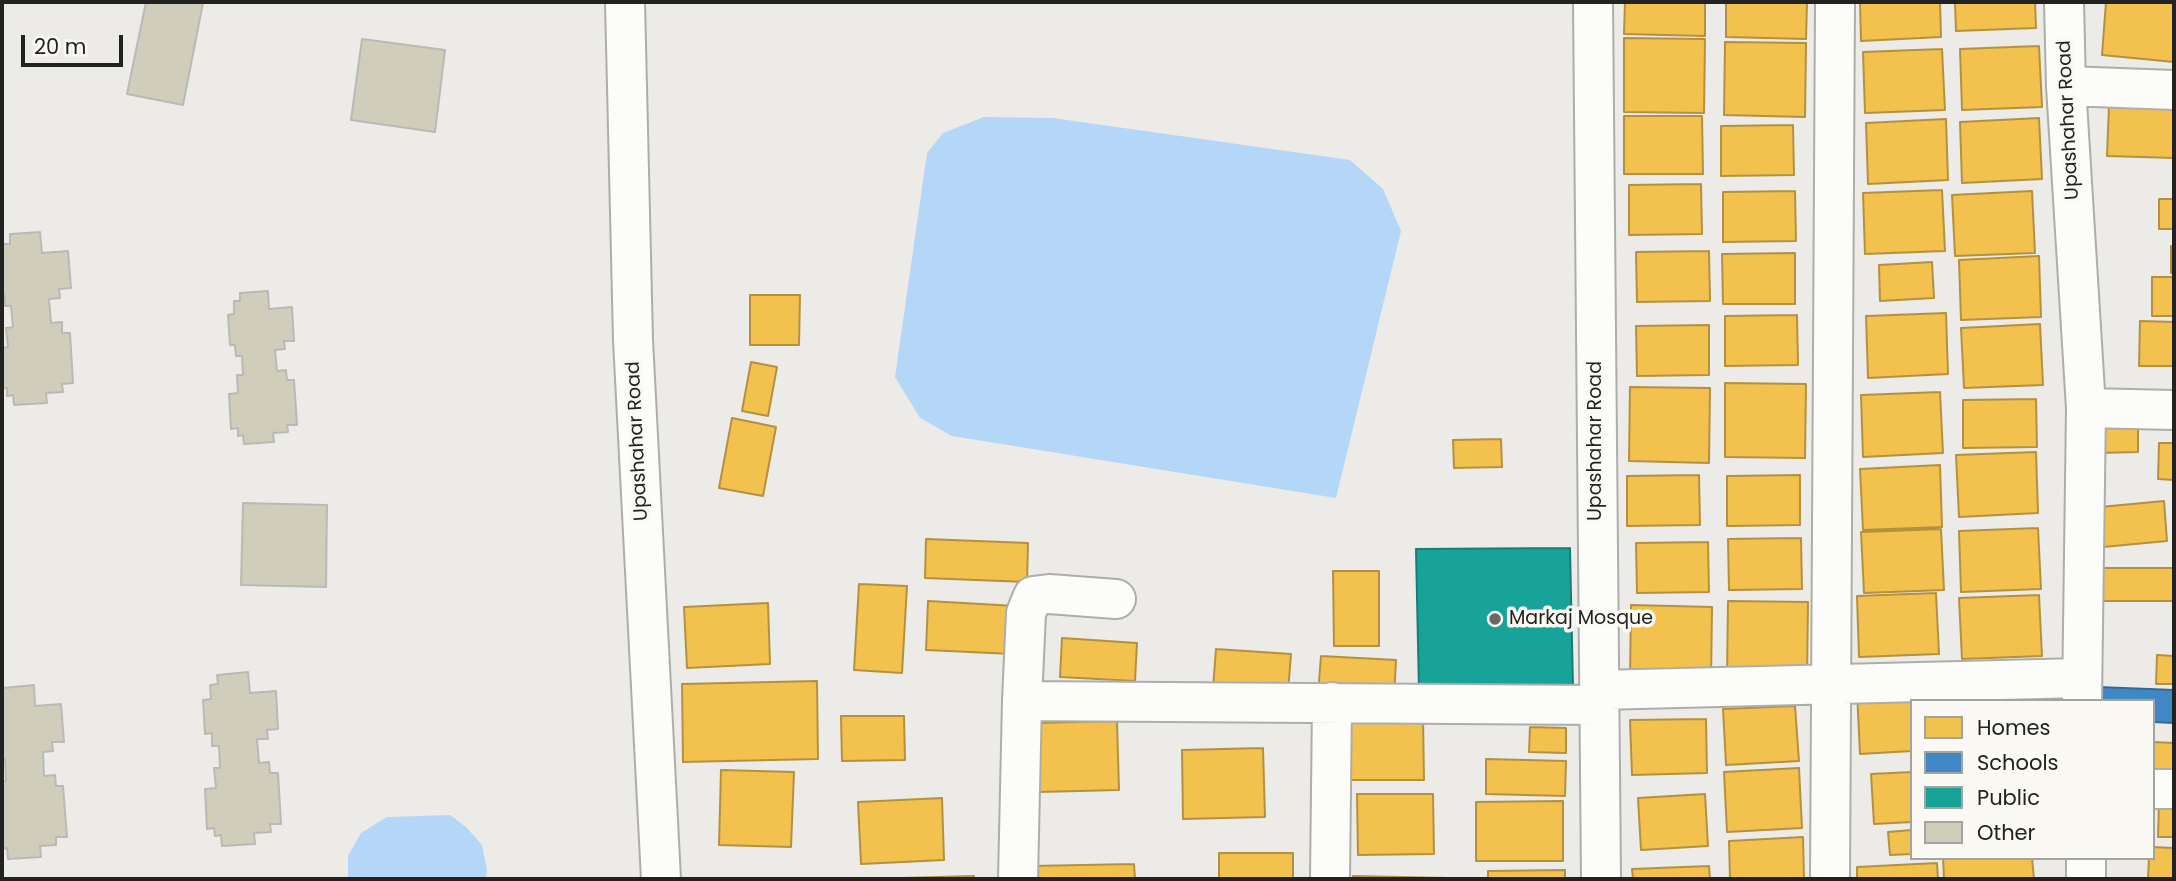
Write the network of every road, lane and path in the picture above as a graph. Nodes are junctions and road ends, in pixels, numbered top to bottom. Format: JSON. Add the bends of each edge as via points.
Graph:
{"nodes":[{"id":1,"x":625,"y":2,"type":"edge"},
{"id":2,"x":1593,"y":2,"type":"edge"},
{"id":3,"x":1835,"y":2,"type":"edge"},
{"id":4,"x":2064,"y":2,"type":"edge"},
{"id":5,"x":2066,"y":86,"type":"junction"},
{"id":6,"x":2174,"y":90,"type":"edge"},
{"id":7,"x":2087,"y":408,"type":"junction"},
{"id":8,"x":2174,"y":410,"type":"edge"},
{"id":9,"x":1116,"y":599,"type":"dead end"},
{"id":10,"x":1832,"y":684,"type":"junction"},
{"id":11,"x":2081,"y":690,"type":"edge"},
{"id":12,"x":1599,"y":697,"type":"junction"},
{"id":13,"x":1022,"y":701,"type":"junction"},
{"id":14,"x":1332,"y":702,"type":"junction"},
{"id":15,"x":2155,"y":789,"type":"edge"},
{"id":16,"x":2174,"y":789,"type":"edge"},
{"id":17,"x":2086,"y":860,"type":"edge"},
{"id":18,"x":661,"y":879,"type":"edge"},
{"id":19,"x":1018,"y":879,"type":"edge"},
{"id":20,"x":1331,"y":879,"type":"edge"},
{"id":21,"x":1601,"y":879,"type":"edge"},
{"id":22,"x":1830,"y":879,"type":"edge"},
{"id":23,"x":2086,"y":879,"type":"edge"}],
"edges":[{"from":1,"to":18,"type":"street","name":"Upashahar Road","via":[[633,340]]},
{"from":2,"to":12,"type":"street","name":"Upashahar Road"},
{"from":3,"to":10,"type":"street"},
{"from":4,"to":5,"type":"street","name":"Upashahar Road"},
{"from":5,"to":6,"type":"street"},
{"from":5,"to":7,"type":"street","name":"Upashahar Road"},
{"from":7,"to":8,"type":"street"},
{"from":7,"to":11,"type":"street","name":"Upashahar Road"},
{"from":9,"to":13,"type":"street","via":[[1033,596],[1027,613]]},
{"from":10,"to":11,"type":"street"},
{"from":10,"to":12,"type":"street"},
{"from":10,"to":22,"type":"street"},
{"from":12,"to":14,"type":"street"},
{"from":12,"to":21,"type":"street","name":"Upashahar Road"},
{"from":13,"to":14,"type":"street"},
{"from":13,"to":19,"type":"street"},
{"from":14,"to":20,"type":"street"},
{"from":15,"to":16,"type":"street"},
{"from":17,"to":23,"type":"street"}]}
